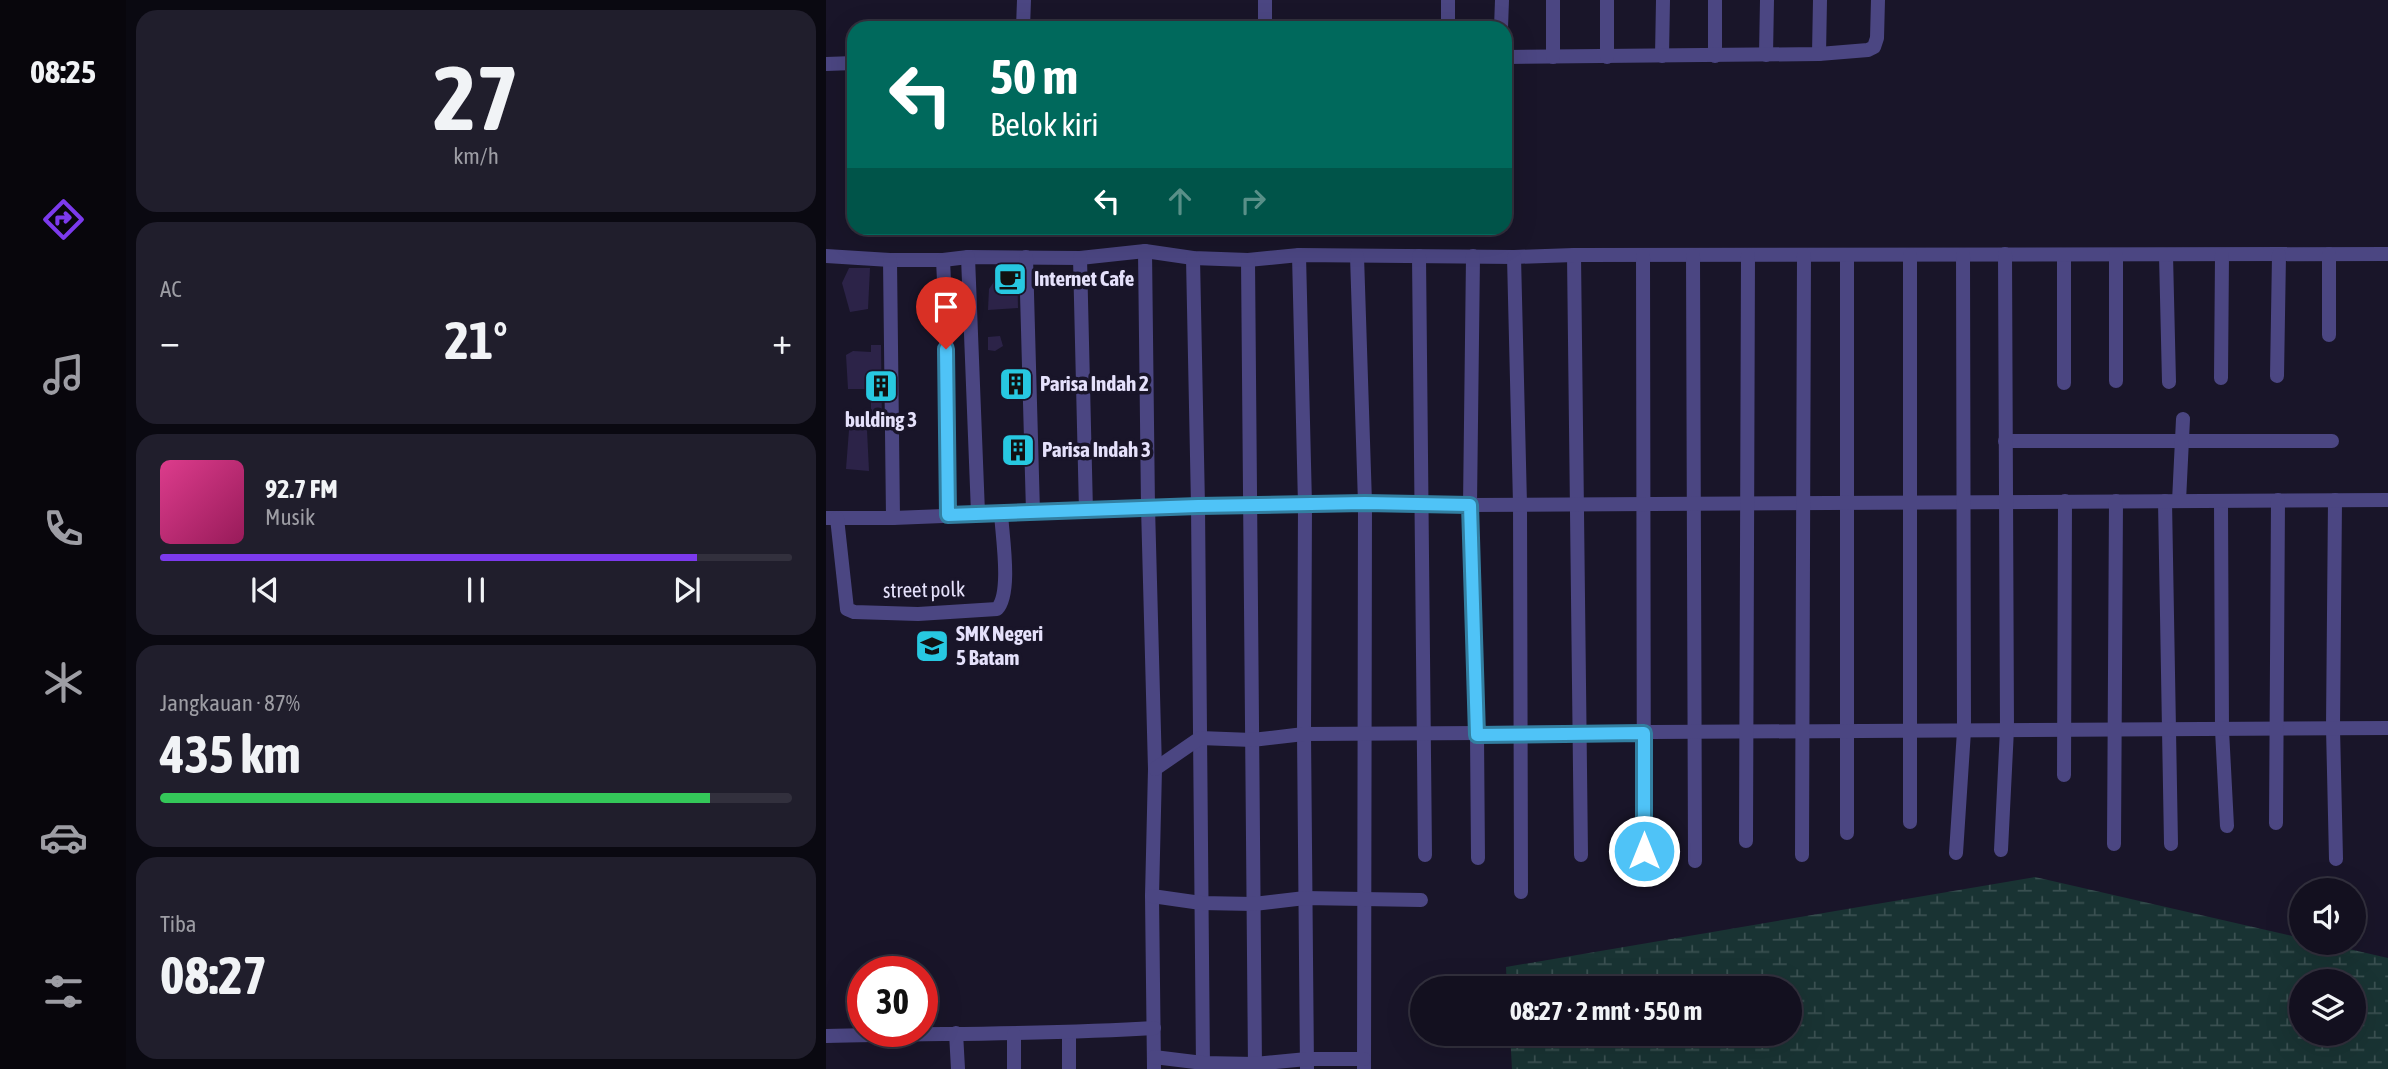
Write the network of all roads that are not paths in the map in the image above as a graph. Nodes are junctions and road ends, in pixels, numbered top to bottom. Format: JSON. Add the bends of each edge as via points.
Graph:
{"nodes":[{"id":1,"x":1024,"y":0,"type":"edge"},
{"id":2,"x":1265,"y":0,"type":"edge"},
{"id":3,"x":1448,"y":0,"type":"edge"},
{"id":4,"x":1502,"y":0,"type":"edge"},
{"id":5,"x":1553,"y":0,"type":"edge"},
{"id":6,"x":1607,"y":0,"type":"edge"},
{"id":7,"x":1662,"y":0,"type":"edge"},
{"id":8,"x":1715,"y":0,"type":"edge"},
{"id":9,"x":1767,"y":0,"type":"edge"},
{"id":10,"x":1820,"y":0,"type":"edge"},
{"id":11,"x":1878,"y":0,"type":"edge"},
{"id":12,"x":1023,"y":21,"type":"edge"},
{"id":13,"x":1265,"y":21,"type":"edge"},
{"id":14,"x":1448,"y":21,"type":"edge"},
{"id":15,"x":1501,"y":21,"type":"edge"},
{"id":16,"x":1819,"y":54,"type":"junction"},
{"id":17,"x":1715,"y":55,"type":"junction"},
{"id":18,"x":1766,"y":55,"type":"junction"},
{"id":19,"x":1662,"y":56,"type":"junction"},
{"id":20,"x":1512,"y":57,"type":"edge"},
{"id":21,"x":1553,"y":57,"type":"junction"},
{"id":22,"x":1607,"y":57,"type":"junction"},
{"id":23,"x":847,"y":62,"type":"edge"},
{"id":24,"x":826,"y":64,"type":"edge"},
{"id":25,"x":1146,"y":251,"type":"junction"},
{"id":26,"x":1299,"y":254,"type":"junction"},
{"id":27,"x":2005,"y":254,"type":"junction"},
{"id":28,"x":2329,"y":254,"type":"junction"},
{"id":29,"x":2388,"y":254,"type":"edge"},
{"id":30,"x":1574,"y":255,"type":"junction"},
{"id":31,"x":1748,"y":255,"type":"junction"},
{"id":32,"x":1847,"y":255,"type":"junction"},
{"id":33,"x":1910,"y":255,"type":"junction"},
{"id":34,"x":1963,"y":255,"type":"junction"},
{"id":35,"x":2064,"y":255,"type":"junction"},
{"id":36,"x":2116,"y":255,"type":"junction"},
{"id":37,"x":2166,"y":255,"type":"junction"},
{"id":38,"x":2222,"y":255,"type":"junction"},
{"id":39,"x":2279,"y":255,"type":"junction"},
{"id":40,"x":826,"y":256,"type":"edge"},
{"id":41,"x":1357,"y":256,"type":"junction"},
{"id":42,"x":1419,"y":256,"type":"junction"},
{"id":43,"x":1473,"y":256,"type":"junction"},
{"id":44,"x":1643,"y":256,"type":"junction"},
{"id":45,"x":1693,"y":256,"type":"junction"},
{"id":46,"x":1804,"y":256,"type":"junction"},
{"id":47,"x":968,"y":257,"type":"junction"},
{"id":48,"x":1026,"y":257,"type":"junction"},
{"id":49,"x":1514,"y":257,"type":"junction"},
{"id":50,"x":1080,"y":258,"type":"junction"},
{"id":51,"x":1193,"y":258,"type":"junction"},
{"id":52,"x":890,"y":260,"type":"junction"},
{"id":53,"x":943,"y":260,"type":"junction"},
{"id":54,"x":1248,"y":260,"type":"junction"},
{"id":55,"x":2329,"y":335,"type":"dead end"},
{"id":56,"x":2277,"y":376,"type":"dead end"},
{"id":57,"x":2221,"y":377,"type":"dead end"},
{"id":58,"x":2116,"y":381,"type":"dead end"},
{"id":59,"x":2064,"y":383,"type":"dead end"},
{"id":60,"x":2169,"y":383,"type":"dead end"},
{"id":61,"x":2183,"y":419,"type":"dead end"},
{"id":62,"x":2181,"y":440,"type":"junction"},
{"id":63,"x":2005,"y":441,"type":"junction"},
{"id":64,"x":2332,"y":441,"type":"dead end"},
{"id":65,"x":2278,"y":500,"type":"junction"},
{"id":66,"x":2334,"y":500,"type":"junction"},
{"id":67,"x":2388,"y":500,"type":"edge"},
{"id":68,"x":2006,"y":501,"type":"junction"},
{"id":69,"x":2065,"y":501,"type":"junction"},
{"id":70,"x":2172,"y":501,"type":"junction"},
{"id":71,"x":1963,"y":502,"type":"junction"},
{"id":72,"x":2116,"y":502,"type":"junction"},
{"id":73,"x":2221,"y":502,"type":"junction"},
{"id":74,"x":1365,"y":503,"type":"junction"},
{"id":75,"x":1421,"y":503,"type":"junction"},
{"id":76,"x":1577,"y":503,"type":"junction"},
{"id":77,"x":1803,"y":503,"type":"junction"},
{"id":78,"x":1847,"y":503,"type":"junction"},
{"id":79,"x":1910,"y":503,"type":"junction"},
{"id":80,"x":1520,"y":504,"type":"junction"},
{"id":81,"x":1644,"y":504,"type":"junction"},
{"id":82,"x":1694,"y":504,"type":"junction"},
{"id":83,"x":1747,"y":504,"type":"junction"},
{"id":84,"x":1305,"y":505,"type":"junction"},
{"id":85,"x":1470,"y":505,"type":"junction"},
{"id":86,"x":1198,"y":506,"type":"junction"},
{"id":87,"x":1252,"y":506,"type":"junction"},
{"id":88,"x":1148,"y":508,"type":"junction"},
{"id":89,"x":1086,"y":511,"type":"junction"},
{"id":90,"x":1033,"y":512,"type":"junction"},
{"id":91,"x":978,"y":513,"type":"junction"},
{"id":92,"x":1001,"y":513,"type":"junction"},
{"id":93,"x":948,"y":515,"type":"junction"},
{"id":94,"x":894,"y":517,"type":"junction"},
{"id":95,"x":832,"y":518,"type":"edge"},
{"id":96,"x":2277,"y":728,"type":"junction"},
{"id":97,"x":2333,"y":728,"type":"junction"},
{"id":98,"x":2388,"y":728,"type":"edge"},
{"id":99,"x":2007,"y":729,"type":"junction"},
{"id":100,"x":2064,"y":729,"type":"junction"},
{"id":101,"x":2114,"y":730,"type":"junction"},
{"id":102,"x":2168,"y":730,"type":"junction"},
{"id":103,"x":2222,"y":730,"type":"junction"},
{"id":104,"x":1910,"y":731,"type":"junction"},
{"id":105,"x":1964,"y":731,"type":"junction"},
{"id":106,"x":1802,"y":732,"type":"junction"},
{"id":107,"x":1847,"y":732,"type":"junction"},
{"id":108,"x":1579,"y":733,"type":"junction"},
{"id":109,"x":1644,"y":733,"type":"junction"},
{"id":110,"x":1695,"y":733,"type":"junction"},
{"id":111,"x":1746,"y":733,"type":"junction"},
{"id":112,"x":1304,"y":734,"type":"junction"},
{"id":113,"x":1521,"y":734,"type":"junction"},
{"id":114,"x":1363,"y":735,"type":"junction"},
{"id":115,"x":1424,"y":735,"type":"junction"},
{"id":116,"x":1477,"y":735,"type":"junction"},
{"id":117,"x":1200,"y":738,"type":"junction"},
{"id":118,"x":1252,"y":740,"type":"junction"},
{"id":119,"x":1155,"y":769,"type":"junction"},
{"id":120,"x":2064,"y":775,"type":"dead end"},
{"id":121,"x":1910,"y":822,"type":"dead end"},
{"id":122,"x":2276,"y":823,"type":"dead end"},
{"id":123,"x":2227,"y":826,"type":"dead end"},
{"id":124,"x":1847,"y":833,"type":"dead end"},
{"id":125,"x":1746,"y":841,"type":"dead end"},
{"id":126,"x":2114,"y":844,"type":"dead end"},
{"id":127,"x":2171,"y":844,"type":"dead end"},
{"id":128,"x":2001,"y":850,"type":"dead end"},
{"id":129,"x":1956,"y":853,"type":"dead end"},
{"id":130,"x":1425,"y":855,"type":"dead end"},
{"id":131,"x":1581,"y":855,"type":"dead end"},
{"id":132,"x":1802,"y":855,"type":"dead end"},
{"id":133,"x":1478,"y":858,"type":"dead end"},
{"id":134,"x":2336,"y":859,"type":"dead end"},
{"id":135,"x":1695,"y":861,"type":"dead end"},
{"id":136,"x":1644,"y":875,"type":"dead end"},
{"id":137,"x":1521,"y":892,"type":"dead end"},
{"id":138,"x":1152,"y":896,"type":"junction"},
{"id":139,"x":1305,"y":898,"type":"junction"},
{"id":140,"x":1366,"y":899,"type":"junction"},
{"id":141,"x":1421,"y":900,"type":"dead end"},
{"id":142,"x":1201,"y":903,"type":"junction"},
{"id":143,"x":1254,"y":904,"type":"junction"},
{"id":144,"x":1154,"y":1028,"type":"junction"},
{"id":145,"x":956,"y":1033,"type":"junction"},
{"id":146,"x":1014,"y":1034,"type":"junction"},
{"id":147,"x":1069,"y":1034,"type":"junction"},
{"id":148,"x":826,"y":1037,"type":"edge"},
{"id":149,"x":1154,"y":1063,"type":"edge"},
{"id":150,"x":1307,"y":1064,"type":"edge"},
{"id":151,"x":1364,"y":1064,"type":"edge"},
{"id":152,"x":1203,"y":1066,"type":"edge"},
{"id":153,"x":1255,"y":1067,"type":"edge"},
{"id":154,"x":958,"y":1069,"type":"edge"},
{"id":155,"x":1014,"y":1069,"type":"edge"},
{"id":156,"x":1069,"y":1069,"type":"edge"}],
"edges":[{"from":1,"to":12,"type":"street"},
{"from":2,"to":13,"type":"street"},
{"from":3,"to":14,"type":"street"},
{"from":4,"to":15,"type":"street"},
{"from":5,"to":21,"type":"street"},
{"from":6,"to":22,"type":"street"},
{"from":7,"to":19,"type":"street"},
{"from":8,"to":17,"type":"street"},
{"from":9,"to":18,"type":"street"},
{"from":10,"to":16,"type":"street"},
{"from":11,"to":16,"type":"street","via":[[1874,47]]},
{"from":16,"to":18,"type":"street"},
{"from":17,"to":18,"type":"street"},
{"from":17,"to":19,"type":"street"},
{"from":19,"to":22,"type":"street"},
{"from":20,"to":21,"type":"street"},
{"from":21,"to":22,"type":"street"},
{"from":23,"to":24,"type":"street"},
{"from":25,"to":50,"type":"street"},
{"from":25,"to":51,"type":"street"},
{"from":25,"to":88,"type":"street"},
{"from":26,"to":41,"type":"street"},
{"from":26,"to":54,"type":"street"},
{"from":26,"to":84,"type":"street"},
{"from":27,"to":34,"type":"street"},
{"from":27,"to":35,"type":"street"},
{"from":27,"to":63,"type":"street"},
{"from":28,"to":29,"type":"street"},
{"from":28,"to":39,"type":"street"},
{"from":28,"to":55,"type":"street"},
{"from":30,"to":44,"type":"street"},
{"from":30,"to":49,"type":"street"},
{"from":30,"to":76,"type":"street"},
{"from":31,"to":45,"type":"street"},
{"from":31,"to":46,"type":"street"},
{"from":31,"to":83,"type":"street"},
{"from":32,"to":33,"type":"street"},
{"from":32,"to":46,"type":"street"},
{"from":32,"to":78,"type":"street"},
{"from":33,"to":34,"type":"street"},
{"from":33,"to":79,"type":"street"},
{"from":34,"to":71,"type":"street"},
{"from":35,"to":36,"type":"street"},
{"from":35,"to":59,"type":"street"},
{"from":36,"to":37,"type":"street"},
{"from":36,"to":58,"type":"street"},
{"from":37,"to":38,"type":"street"},
{"from":37,"to":60,"type":"street"},
{"from":38,"to":39,"type":"street"},
{"from":38,"to":57,"type":"street"},
{"from":39,"to":56,"type":"street"},
{"from":40,"to":52,"type":"street"},
{"from":41,"to":42,"type":"street"},
{"from":41,"to":74,"type":"street"},
{"from":42,"to":43,"type":"street"},
{"from":42,"to":75,"type":"street"},
{"from":43,"to":49,"type":"street"},
{"from":43,"to":85,"type":"street"},
{"from":44,"to":45,"type":"street"},
{"from":44,"to":81,"type":"street"},
{"from":45,"to":82,"type":"street"},
{"from":46,"to":77,"type":"street"},
{"from":47,"to":48,"type":"street"},
{"from":47,"to":53,"type":"street"},
{"from":47,"to":91,"type":"street"},
{"from":48,"to":50,"type":"street"},
{"from":48,"to":90,"type":"street"},
{"from":49,"to":80,"type":"street"},
{"from":50,"to":89,"type":"street"},
{"from":51,"to":54,"type":"street"},
{"from":51,"to":86,"type":"street"},
{"from":52,"to":53,"type":"street"},
{"from":52,"to":94,"type":"street"},
{"from":53,"to":93,"type":"street"},
{"from":54,"to":87,"type":"street"},
{"from":61,"to":62,"type":"street"},
{"from":62,"to":63,"type":"street"},
{"from":62,"to":64,"type":"street"},
{"from":62,"to":70,"type":"street"},
{"from":63,"to":68,"type":"street"},
{"from":65,"to":66,"type":"street"},
{"from":65,"to":73,"type":"street"},
{"from":65,"to":96,"type":"street"},
{"from":66,"to":67,"type":"street"},
{"from":66,"to":97,"type":"street"},
{"from":68,"to":69,"type":"street"},
{"from":68,"to":71,"type":"street"},
{"from":68,"to":99,"type":"street"},
{"from":69,"to":72,"type":"street"},
{"from":69,"to":100,"type":"street"},
{"from":70,"to":72,"type":"street"},
{"from":70,"to":73,"type":"street"},
{"from":70,"to":102,"type":"street"},
{"from":71,"to":79,"type":"street"},
{"from":71,"to":105,"type":"street"},
{"from":72,"to":101,"type":"street"},
{"from":73,"to":103,"type":"street"},
{"from":74,"to":75,"type":"street"},
{"from":74,"to":84,"type":"street"},
{"from":74,"to":114,"type":"street"},
{"from":75,"to":85,"type":"street"},
{"from":75,"to":115,"type":"street"},
{"from":76,"to":80,"type":"street"},
{"from":76,"to":81,"type":"street"},
{"from":76,"to":108,"type":"street"},
{"from":77,"to":78,"type":"street"},
{"from":77,"to":83,"type":"street"},
{"from":77,"to":106,"type":"street"},
{"from":78,"to":79,"type":"street"},
{"from":78,"to":107,"type":"street"},
{"from":79,"to":104,"type":"street"},
{"from":80,"to":85,"type":"street"},
{"from":80,"to":113,"type":"street"},
{"from":81,"to":82,"type":"street"},
{"from":81,"to":109,"type":"street"},
{"from":82,"to":83,"type":"street"},
{"from":82,"to":110,"type":"street"},
{"from":83,"to":111,"type":"street"},
{"from":84,"to":87,"type":"street"},
{"from":84,"to":112,"type":"street"},
{"from":85,"to":116,"type":"street"},
{"from":86,"to":87,"type":"street"},
{"from":86,"to":88,"type":"street"},
{"from":86,"to":117,"type":"street"},
{"from":87,"to":118,"type":"street"},
{"from":88,"to":89,"type":"street"},
{"from":88,"to":119,"type":"street"},
{"from":89,"to":90,"type":"street"},
{"from":90,"to":92,"type":"street"},
{"from":91,"to":92,"type":"street"},
{"from":91,"to":93,"type":"street"},
{"from":92,"to":95,"type":"street","name":"street polk","via":[[1002,604],[997,609],[918,614],[847,609]]},
{"from":93,"to":94,"type":"street"},
{"from":94,"to":95,"type":"street"},
{"from":96,"to":97,"type":"street"},
{"from":96,"to":103,"type":"street"},
{"from":96,"to":122,"type":"street"},
{"from":97,"to":98,"type":"street"},
{"from":97,"to":134,"type":"street"},
{"from":99,"to":100,"type":"street"},
{"from":99,"to":105,"type":"street"},
{"from":99,"to":128,"type":"street"},
{"from":100,"to":101,"type":"street"},
{"from":100,"to":120,"type":"street"},
{"from":101,"to":102,"type":"street"},
{"from":101,"to":126,"type":"street"},
{"from":102,"to":103,"type":"street"},
{"from":102,"to":127,"type":"street"},
{"from":103,"to":123,"type":"street"},
{"from":104,"to":105,"type":"street"},
{"from":104,"to":107,"type":"street"},
{"from":104,"to":121,"type":"street"},
{"from":105,"to":129,"type":"street"},
{"from":106,"to":107,"type":"street"},
{"from":106,"to":111,"type":"street"},
{"from":106,"to":132,"type":"street"},
{"from":107,"to":124,"type":"street"},
{"from":108,"to":109,"type":"street"},
{"from":108,"to":113,"type":"street"},
{"from":108,"to":131,"type":"street"},
{"from":109,"to":110,"type":"street"},
{"from":109,"to":136,"type":"street"},
{"from":110,"to":111,"type":"street"},
{"from":110,"to":135,"type":"street"},
{"from":111,"to":125,"type":"street"},
{"from":112,"to":114,"type":"street"},
{"from":112,"to":118,"type":"street"},
{"from":112,"to":139,"type":"street"},
{"from":113,"to":116,"type":"street"},
{"from":113,"to":137,"type":"street"},
{"from":114,"to":115,"type":"street"},
{"from":114,"to":140,"type":"street"},
{"from":115,"to":116,"type":"street"},
{"from":115,"to":130,"type":"street"},
{"from":116,"to":133,"type":"street"},
{"from":117,"to":118,"type":"street"},
{"from":117,"to":119,"type":"street"},
{"from":117,"to":142,"type":"street"},
{"from":118,"to":143,"type":"street"},
{"from":119,"to":138,"type":"street"},
{"from":138,"to":142,"type":"street"},
{"from":138,"to":144,"type":"street"},
{"from":139,"to":140,"type":"street"},
{"from":139,"to":143,"type":"street"},
{"from":139,"to":150,"type":"street"},
{"from":140,"to":141,"type":"street"},
{"from":140,"to":151,"type":"street"},
{"from":142,"to":143,"type":"street"},
{"from":142,"to":152,"type":"street"},
{"from":143,"to":153,"type":"street"},
{"from":144,"to":147,"type":"street"},
{"from":144,"to":149,"type":"street"},
{"from":145,"to":146,"type":"street"},
{"from":145,"to":148,"type":"street"},
{"from":145,"to":154,"type":"street"},
{"from":146,"to":147,"type":"street"},
{"from":146,"to":155,"type":"street"},
{"from":147,"to":156,"type":"street"},
{"from":149,"to":152,"type":"street"},
{"from":150,"to":151,"type":"street"},
{"from":150,"to":153,"type":"street"},
{"from":152,"to":153,"type":"street"}]}
